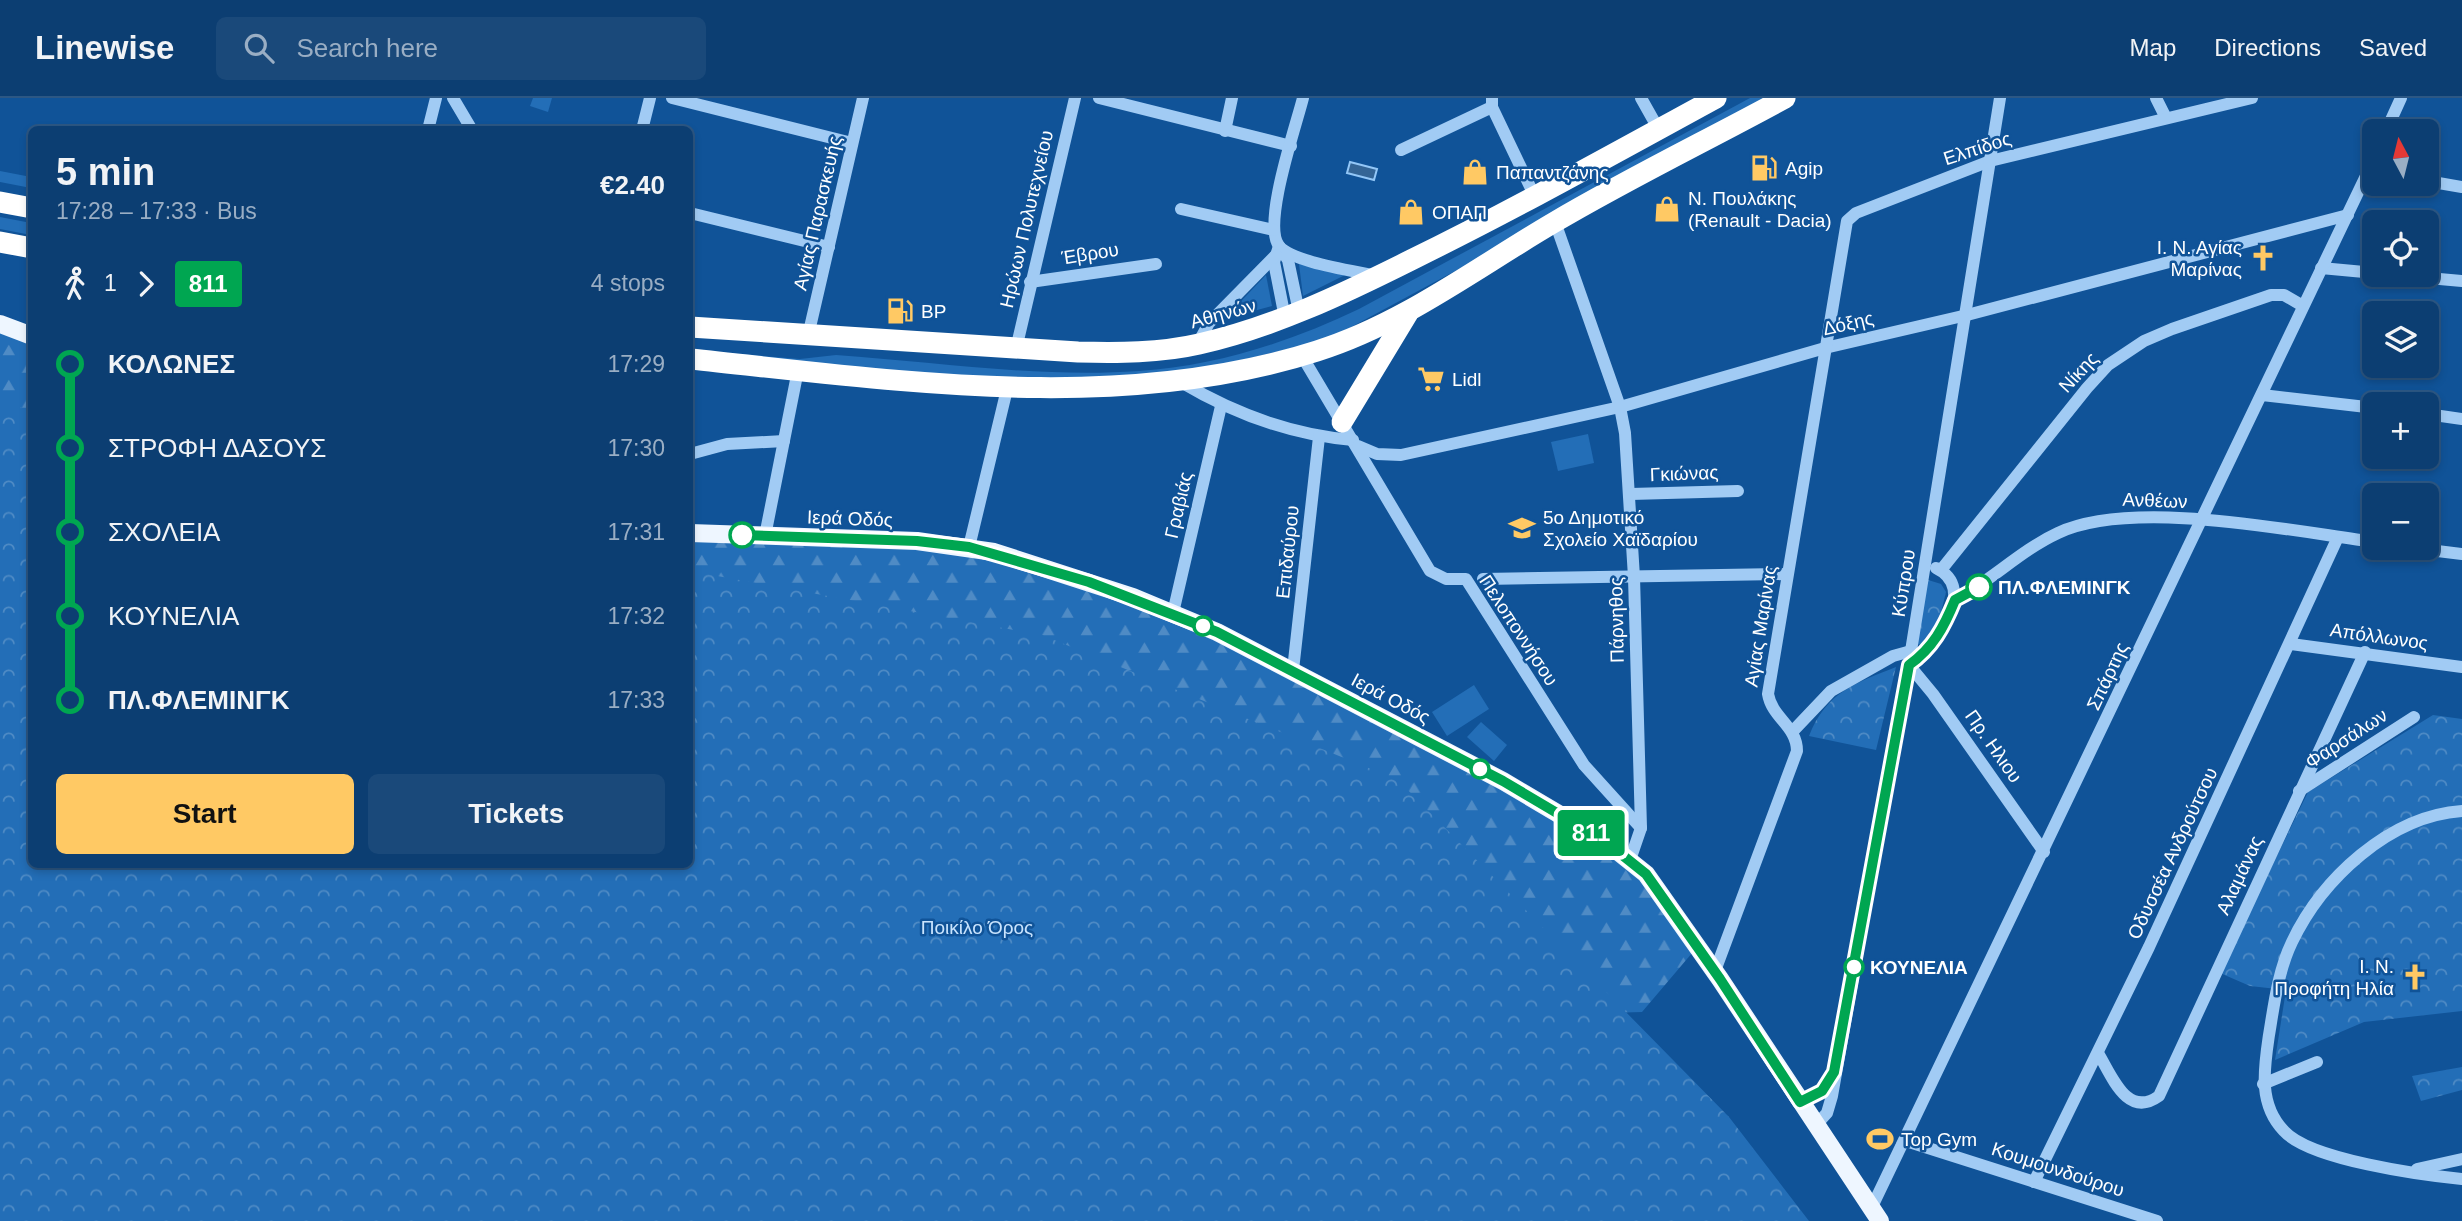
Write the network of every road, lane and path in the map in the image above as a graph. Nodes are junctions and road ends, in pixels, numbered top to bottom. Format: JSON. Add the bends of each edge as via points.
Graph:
{"nodes":[{"id":1,"x":436,"y":98,"type":"edge"},
{"id":2,"x":453,"y":98,"type":"edge"},
{"id":3,"x":650,"y":98,"type":"edge"},
{"id":4,"x":672,"y":98,"type":"edge"},
{"id":5,"x":863,"y":98,"type":"edge"},
{"id":6,"x":1075,"y":98,"type":"edge"},
{"id":7,"x":1099,"y":98,"type":"edge"},
{"id":8,"x":1232,"y":98,"type":"edge"},
{"id":9,"x":1303,"y":98,"type":"edge"},
{"id":10,"x":1641,"y":98,"type":"edge"},
{"id":11,"x":1716,"y":98,"type":"edge"},
{"id":12,"x":1785,"y":98,"type":"edge"},
{"id":13,"x":2000,"y":98,"type":"edge"},
{"id":14,"x":2156,"y":98,"type":"edge"},
{"id":15,"x":2252,"y":98,"type":"edge"},
{"id":16,"x":2401,"y":98,"type":"edge"},
{"id":17,"x":1492,"y":103,"type":"edge"},
{"id":18,"x":2166,"y":118,"type":"junction"},
{"id":19,"x":2391,"y":119,"type":"edge"},
{"id":20,"x":429,"y":126,"type":"edge"},
{"id":21,"x":470,"y":126,"type":"edge"},
{"id":22,"x":643,"y":126,"type":"edge"},
{"id":23,"x":1659,"y":130,"type":"junction"},
{"id":24,"x":1225,"y":131,"type":"junction"},
{"id":25,"x":852,"y":143,"type":"junction"},
{"id":26,"x":1291,"y":146,"type":"junction"},
{"id":27,"x":1401,"y":150,"type":"dead end"},
{"id":28,"x":1990,"y":161,"type":"junction"},
{"id":29,"x":2440,"y":183,"type":"edge"},
{"id":30,"x":2462,"y":187,"type":"edge"},
{"id":31,"x":2362,"y":189,"type":"edge"},
{"id":32,"x":1535,"y":197,"type":"junction"},
{"id":33,"x":0,"y":202,"type":"edge"},
{"id":34,"x":28,"y":207,"type":"edge"},
{"id":35,"x":1181,"y":209,"type":"dead end"},
{"id":36,"x":693,"y":214,"type":"edge"},
{"id":37,"x":2348,"y":215,"type":"junction"},
{"id":38,"x":1555,"y":222,"type":"junction"},
{"id":39,"x":1274,"y":230,"type":"junction"},
{"id":40,"x":0,"y":242,"type":"edge"},
{"id":41,"x":28,"y":247,"type":"edge"},
{"id":42,"x":829,"y":247,"type":"junction"},
{"id":43,"x":1277,"y":250,"type":"junction"},
{"id":44,"x":1156,"y":264,"type":"dead end"},
{"id":45,"x":2321,"y":268,"type":"junction"},
{"id":46,"x":2362,"y":272,"type":"edge"},
{"id":47,"x":1378,"y":277,"type":"junction"},
{"id":48,"x":2439,"y":279,"type":"edge"},
{"id":49,"x":2462,"y":281,"type":"edge"},
{"id":50,"x":1030,"y":282,"type":"junction"},
{"id":51,"x":2303,"y":306,"type":"junction"},
{"id":52,"x":1409,"y":312,"type":"junction"},
{"id":53,"x":1292,"y":315,"type":"junction"},
{"id":54,"x":1967,"y":315,"type":"junction"},
{"id":55,"x":0,"y":324,"type":"edge"},
{"id":56,"x":693,"y":327,"type":"edge"},
{"id":57,"x":28,"y":334,"type":"edge"},
{"id":58,"x":808,"y":336,"type":"junction"},
{"id":59,"x":1197,"y":345,"type":"junction"},
{"id":60,"x":1825,"y":348,"type":"junction"},
{"id":61,"x":1016,"y":349,"type":"junction"},
{"id":62,"x":1302,"y":356,"type":"junction"},
{"id":63,"x":693,"y":359,"type":"edge"},
{"id":64,"x":798,"y":370,"type":"junction"},
{"id":65,"x":1181,"y":382,"type":"junction"},
{"id":66,"x":1008,"y":385,"type":"junction"},
{"id":67,"x":2262,"y":395,"type":"junction"},
{"id":68,"x":1221,"y":406,"type":"junction"},
{"id":69,"x":1620,"y":407,"type":"junction"},
{"id":70,"x":2362,"y":407,"type":"edge"},
{"id":71,"x":2439,"y":416,"type":"edge"},
{"id":72,"x":2462,"y":419,"type":"edge"},
{"id":73,"x":1351,"y":436,"type":"junction"},
{"id":74,"x":1319,"y":438,"type":"junction"},
{"id":75,"x":784,"y":441,"type":"junction"},
{"id":76,"x":693,"y":453,"type":"edge"},
{"id":77,"x":1738,"y":491,"type":"dead end"},
{"id":78,"x":1631,"y":494,"type":"junction"},
{"id":79,"x":2202,"y":521,"type":"junction"},
{"id":80,"x":693,"y":533,"type":"edge"},
{"id":81,"x":765,"y":536,"type":"junction"},
{"id":82,"x":2339,"y":537,"type":"junction"},
{"id":83,"x":2362,"y":540,"type":"edge"},
{"id":84,"x":969,"y":547,"type":"junction"},
{"id":85,"x":2439,"y":552,"type":"edge"},
{"id":86,"x":2462,"y":555,"type":"edge"},
{"id":87,"x":1926,"y":564,"type":"junction"},
{"id":88,"x":1941,"y":570,"type":"junction"},
{"id":89,"x":1787,"y":574,"type":"junction"},
{"id":90,"x":1634,"y":577,"type":"junction"},
{"id":91,"x":1483,"y":579,"type":"dead end"},
{"id":92,"x":1955,"y":600,"type":"junction"},
{"id":93,"x":1173,"y":613,"type":"junction"},
{"id":94,"x":2291,"y":643,"type":"junction"},
{"id":95,"x":1911,"y":651,"type":"junction"},
{"id":96,"x":2365,"y":653,"type":"junction"},
{"id":97,"x":1909,"y":665,"type":"junction"},
{"id":98,"x":2462,"y":667,"type":"edge"},
{"id":99,"x":1293,"y":670,"type":"junction"},
{"id":100,"x":2414,"y":717,"type":"dead end"},
{"id":101,"x":1793,"y":731,"type":"junction"},
{"id":102,"x":2299,"y":791,"type":"junction"},
{"id":103,"x":2462,"y":811,"type":"edge"},
{"id":104,"x":1640,"y":828,"type":"junction"},
{"id":105,"x":2044,"y":852,"type":"junction"},
{"id":106,"x":1630,"y":860,"type":"junction"},
{"id":107,"x":1715,"y":971,"type":"junction"},
{"id":108,"x":2098,"y":1053,"type":"junction"},
{"id":109,"x":2317,"y":1062,"type":"dead end"},
{"id":110,"x":1834,"y":1072,"type":"junction"},
{"id":111,"x":2263,"y":1084,"type":"junction"},
{"id":112,"x":1800,"y":1102,"type":"junction"},
{"id":113,"x":1816,"y":1125,"type":"junction"},
{"id":114,"x":1906,"y":1141,"type":"junction"},
{"id":115,"x":2462,"y":1159,"type":"edge"},
{"id":116,"x":2410,"y":1170,"type":"junction"},
{"id":117,"x":2462,"y":1179,"type":"edge"},
{"id":118,"x":2034,"y":1182,"type":"junction"},
{"id":119,"x":1875,"y":1215,"type":"edge"},
{"id":120,"x":2157,"y":1221,"type":"edge"}],
"edges":[{"from":1,"to":20,"type":"street"},
{"from":2,"to":21,"type":"street"},
{"from":3,"to":22,"type":"street"},
{"from":4,"to":25,"type":"street"},
{"from":5,"to":25,"type":"street","name":"Αγίας Παρασκευής"},
{"from":6,"to":50,"type":"street","name":"Ηρώων Πολυτεχνείου"},
{"from":7,"to":24,"type":"street"},
{"from":8,"to":24,"type":"street"},
{"from":9,"to":26,"type":"street"},
{"from":10,"to":23,"type":"street"},
{"from":11,"to":23,"type":"highway","name":"Αθηνών"},
{"from":12,"to":38,"type":"highway"},
{"from":13,"to":28,"type":"street","name":"Κύπρου"},
{"from":14,"to":18,"type":"street"},
{"from":15,"to":18,"type":"street","name":"Ελπίδος"},
{"from":16,"to":19,"type":"street"},
{"from":17,"to":27,"type":"street"},
{"from":17,"to":32,"type":"street"},
{"from":18,"to":28,"type":"street","name":"Ελπίδος"},
{"from":23,"to":32,"type":"highway","name":"Αθηνών"},
{"from":24,"to":26,"type":"street"},
{"from":25,"to":42,"type":"street","name":"Αγίας Παρασκευής"},
{"from":26,"to":39,"type":"street"},
{"from":28,"to":54,"type":"street","name":"Κύπρου"},
{"from":28,"to":60,"type":"street","name":"Ελπίδος","via":[[1849,218]]},
{"from":29,"to":30,"type":"street"},
{"from":31,"to":37,"type":"street","name":"Σπάρτης"},
{"from":32,"to":47,"type":"highway","name":"Αθηνών"},
{"from":33,"to":34,"type":"highway"},
{"from":35,"to":39,"type":"street"},
{"from":36,"to":42,"type":"street"},
{"from":37,"to":45,"type":"street","name":"Σπάρτης"},
{"from":37,"to":54,"type":"street","name":"Δόξης"},
{"from":38,"to":52,"type":"highway"},
{"from":38,"to":69,"type":"street","name":"Πάρνηθος"},
{"from":39,"to":43,"type":"street"},
{"from":40,"to":41,"type":"highway"},
{"from":42,"to":58,"type":"street","name":"Αγίας Παρασκευής"},
{"from":43,"to":47,"type":"street"},
{"from":43,"to":53,"type":"street","via":[[1288,260]]},
{"from":43,"to":59,"type":"street","via":[[1209,323]]},
{"from":44,"to":50,"type":"street","name":"Έβρου"},
{"from":45,"to":46,"type":"street"},
{"from":45,"to":51,"type":"street","name":"Σπάρτης"},
{"from":47,"to":53,"type":"highway","name":"Αθηνών"},
{"from":48,"to":49,"type":"street"},
{"from":50,"to":61,"type":"street","name":"Ηρώων Πολυτεχνείου"},
{"from":51,"to":67,"type":"street","name":"Σπάρτης"},
{"from":51,"to":88,"type":"street","name":"Νίκης","via":[[2284,295],[2258,298],[2144,341],[2108,365]]},
{"from":52,"to":62,"type":"highway"},
{"from":52,"to":73,"type":"highway"},
{"from":53,"to":59,"type":"highway","name":"Αθηνών"},
{"from":54,"to":60,"type":"street","name":"Δόξης"},
{"from":54,"to":87,"type":"street","name":"Κύπρου"},
{"from":55,"to":57,"type":"main road"},
{"from":56,"to":58,"type":"highway","name":"Αθηνών"},
{"from":58,"to":61,"type":"highway","name":"Αθηνών"},
{"from":59,"to":61,"type":"highway","name":"Αθηνών","via":[[1110,352]]},
{"from":60,"to":69,"type":"street","name":"Δόξης"},
{"from":60,"to":89,"type":"street","name":"Αγίας Μαρίνας"},
{"from":62,"to":65,"type":"highway"},
{"from":62,"to":73,"type":"street","name":"Πελοποννήσου"},
{"from":63,"to":64,"type":"highway"},
{"from":64,"to":66,"type":"highway"},
{"from":64,"to":75,"type":"street"},
{"from":65,"to":66,"type":"highway","via":[[1093,388]]},
{"from":65,"to":68,"type":"street"},
{"from":66,"to":84,"type":"street"},
{"from":67,"to":70,"type":"street"},
{"from":67,"to":79,"type":"street","name":"Σπάρτης"},
{"from":68,"to":74,"type":"street"},
{"from":68,"to":93,"type":"street","name":"Γραβιάς"},
{"from":69,"to":73,"type":"street","name":"Δόξης","via":[[1401,455],[1377,454]]},
{"from":69,"to":78,"type":"street","name":"Πάρνηθος"},
{"from":71,"to":72,"type":"street"},
{"from":73,"to":74,"type":"street"},
{"from":73,"to":104,"type":"street","name":"Πελοποννήσου","via":[[1430,572],[1446,579],[1466,579],[1584,765]]},
{"from":74,"to":99,"type":"street","name":"Επιδαύρου"},
{"from":75,"to":76,"type":"street","via":[[727,443]]},
{"from":75,"to":81,"type":"street"},
{"from":77,"to":78,"type":"street","name":"Γκιώνας"},
{"from":78,"to":90,"type":"street","name":"Πάρνηθος"},
{"from":79,"to":82,"type":"street","name":"Ανθέων"},
{"from":79,"to":92,"type":"street","name":"Ανθέων","via":[[2137,516],[2080,525],[2056,534]]},
{"from":79,"to":105,"type":"street","name":"Σπάρτης"},
{"from":80,"to":81,"type":"main road","name":"Ιερά Οδός"},
{"from":81,"to":84,"type":"main road","name":"Ιερά Οδός"},
{"from":82,"to":83,"type":"street","name":"Ανθέων"},
{"from":82,"to":94,"type":"street","name":"Οδυσσέα Ανδρούτσου"},
{"from":84,"to":93,"type":"main road","name":"Ιερά Οδός","via":[[1089,582]]},
{"from":85,"to":86,"type":"street"},
{"from":87,"to":88,"type":"street"},
{"from":87,"to":95,"type":"street","name":"Κύπρου"},
{"from":88,"to":92,"type":"street"},
{"from":89,"to":90,"type":"street"},
{"from":89,"to":101,"type":"street","name":"Αγίας Μαρίνας","via":[[1768,694],[1774,712]]},
{"from":90,"to":91,"type":"street"},
{"from":90,"to":104,"type":"street","name":"Πάρνηθος"},
{"from":92,"to":97,"type":"street","via":[[1943,630]]},
{"from":93,"to":99,"type":"main road","name":"Ιερά Οδός"},
{"from":94,"to":96,"type":"street","name":"Απόλλωνος"},
{"from":94,"to":108,"type":"street","name":"Οδυσσέα Ανδρούτσου"},
{"from":95,"to":97,"type":"street","name":"Κύπρου"},
{"from":95,"to":101,"type":"street","via":[[1893,656],[1831,691]]},
{"from":96,"to":98,"type":"street","name":"Απόλλωνος"},
{"from":96,"to":102,"type":"street","name":"Αλαμάνας"},
{"from":97,"to":105,"type":"street","name":"Πρ. Ηλιου"},
{"from":97,"to":110,"type":"street","name":"Κύπρου"},
{"from":99,"to":106,"type":"main road","name":"Ιερά Οδός","via":[[1503,781]]},
{"from":100,"to":102,"type":"street","name":"Φαρσάλων"},
{"from":101,"to":107,"type":"street","via":[[1797,751]]},
{"from":102,"to":108,"type":"street","name":"Αλαμάνας","via":[[2159,1096],[2140,1104],[2125,1097]]},
{"from":103,"to":111,"type":"street","via":[[2429,818],[2386,838],[2350,864],[2315,903],[2282,970]]},
{"from":104,"to":106,"type":"street","name":"Πάρνηθος"},
{"from":105,"to":114,"type":"street","name":"Σπάρτης"},
{"from":106,"to":107,"type":"main road","name":"Ιερά Οδός","via":[[1660,891]]},
{"from":107,"to":112,"type":"main road","name":"Ιερά Οδός"},
{"from":108,"to":118,"type":"street","name":"Οδυσσέα Ανδρούτσου"},
{"from":109,"to":111,"type":"street"},
{"from":110,"to":112,"type":"street","via":[[1822,1091]]},
{"from":110,"to":113,"type":"street","name":"Κύπρου","via":[[1827,1113]]},
{"from":111,"to":116,"type":"street","via":[[2283,1130],[2299,1143],[2333,1156]]},
{"from":112,"to":113,"type":"main road","name":"Ιερά Οδός"},
{"from":113,"to":119,"type":"main road","name":"Ιερά Οδός"},
{"from":114,"to":118,"type":"street","name":"Κουμουνδούρου"},
{"from":114,"to":119,"type":"street","name":"Σπάρτης"},
{"from":115,"to":116,"type":"street"},
{"from":116,"to":117,"type":"street"},
{"from":118,"to":120,"type":"street","name":"Κουμουνδούρου"}]}
